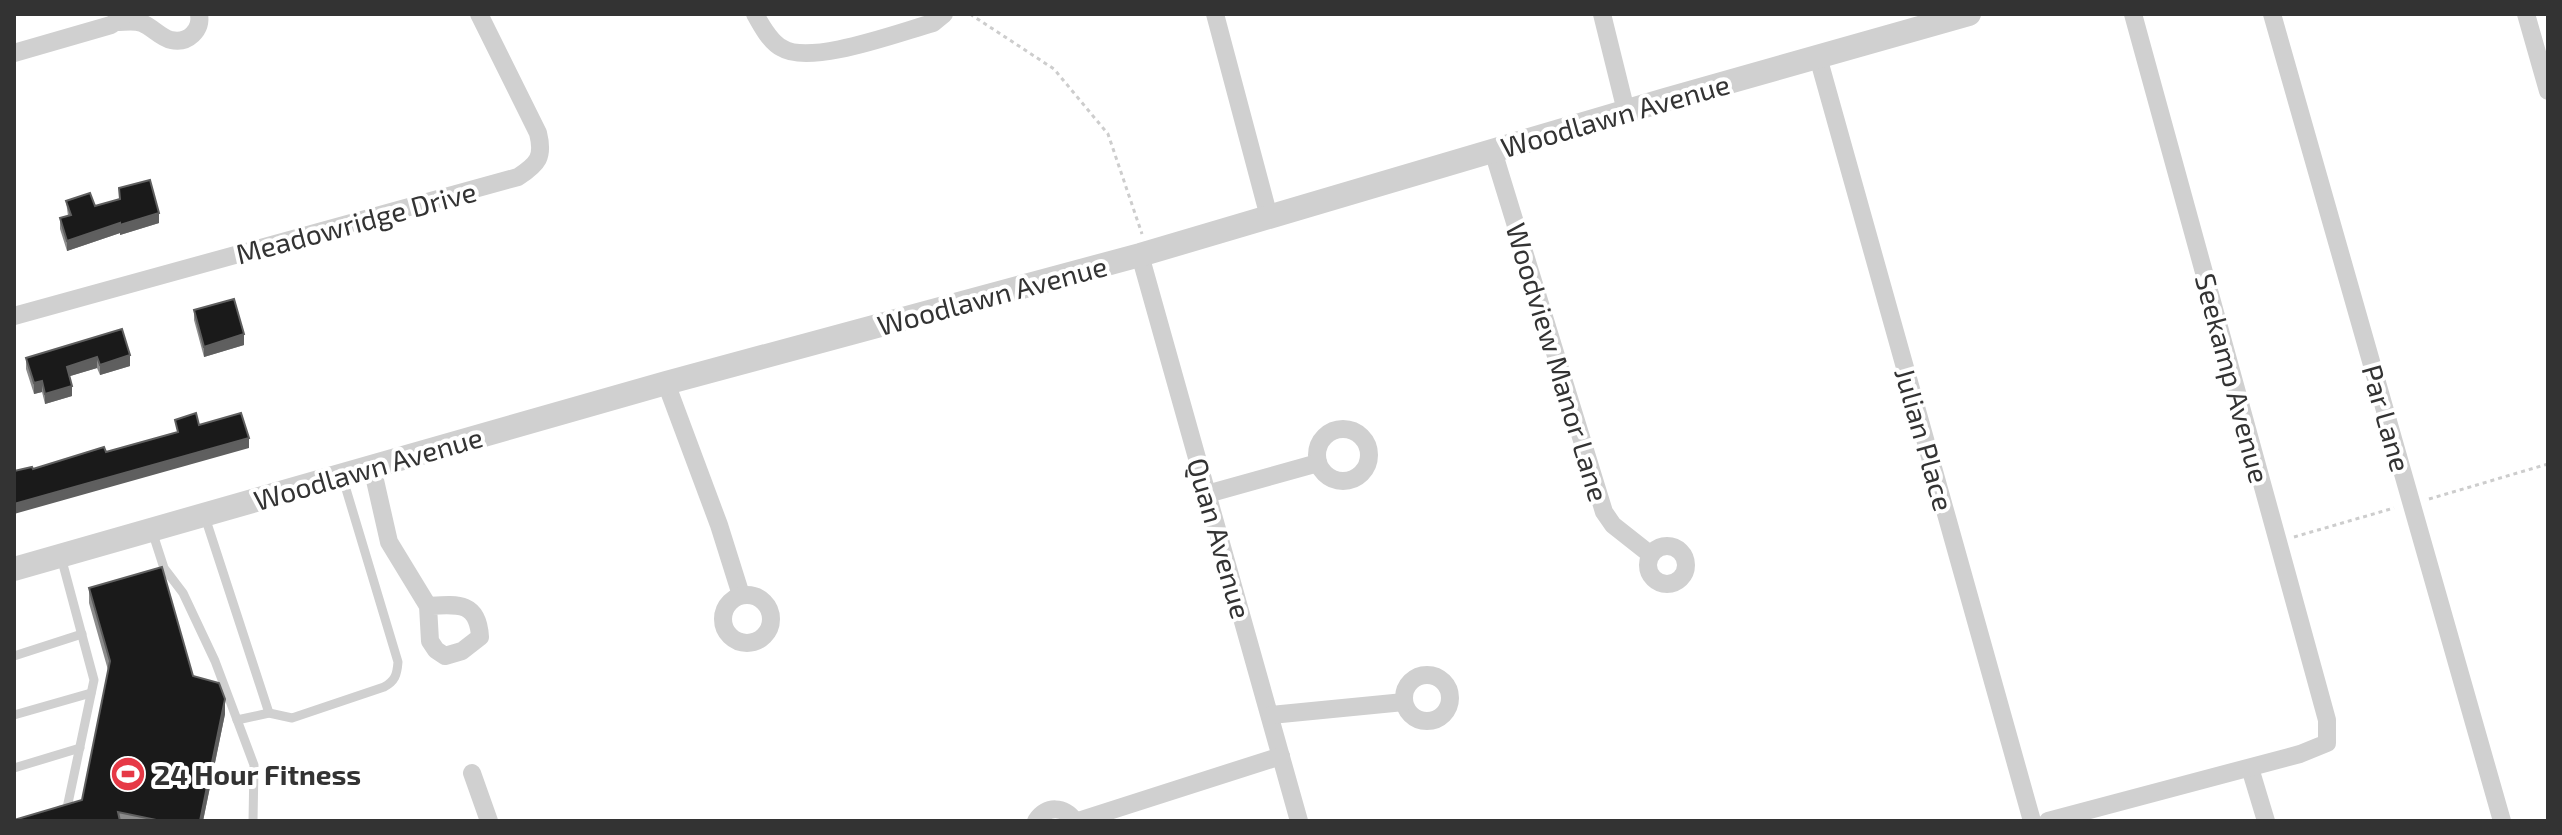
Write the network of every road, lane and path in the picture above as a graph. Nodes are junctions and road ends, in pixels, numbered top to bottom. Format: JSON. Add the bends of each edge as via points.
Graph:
{"nodes":[{"id":1,"x":199,"y":14,"type":"edge"},
{"id":2,"x":479,"y":14,"type":"edge"},
{"id":3,"x":755,"y":14,"type":"edge"},
{"id":4,"x":970,"y":14,"type":"edge"},
{"id":5,"x":1215,"y":14,"type":"edge"},
{"id":6,"x":1602,"y":14,"type":"edge"},
{"id":7,"x":1969,"y":14,"type":"edge"},
{"id":8,"x":2133,"y":14,"type":"edge"},
{"id":9,"x":2272,"y":14,"type":"edge"},
{"id":10,"x":2526,"y":14,"type":"edge"},
{"id":11,"x":121,"y":18,"type":"edge"},
{"id":12,"x":939,"y":18,"type":"edge"},
{"id":13,"x":14,"y":53,"type":"edge"},
{"id":14,"x":1818,"y":57,"type":"junction"},
{"id":15,"x":2548,"y":91,"type":"edge"},
{"id":16,"x":1626,"y":111,"type":"junction"},
{"id":17,"x":1493,"y":151,"type":"junction"},
{"id":18,"x":1269,"y":217,"type":"junction"},
{"id":19,"x":1144,"y":254,"type":"junction"},
{"id":20,"x":14,"y":316,"type":"edge"},
{"id":21,"x":666,"y":383,"type":"junction"},
{"id":22,"x":1318,"y":463,"type":"dead end"},
{"id":23,"x":372,"y":467,"type":"junction"},
{"id":24,"x":342,"y":475,"type":"junction"},
{"id":25,"x":1207,"y":494,"type":"junction"},
{"id":26,"x":204,"y":514,"type":"junction"},
{"id":27,"x":152,"y":529,"type":"junction"},
{"id":28,"x":1651,"y":555,"type":"dead end"},
{"id":29,"x":61,"y":556,"type":"junction"},
{"id":30,"x":14,"y":569,"type":"edge"},
{"id":31,"x":741,"y":595,"type":"dead end"},
{"id":32,"x":428,"y":606,"type":"dead end"},
{"id":33,"x":82,"y":634,"type":"junction"},
{"id":34,"x":14,"y":656,"type":"edge"},
{"id":35,"x":91,"y":693,"type":"junction"},
{"id":36,"x":1404,"y":702,"type":"dead end"},
{"id":37,"x":269,"y":713,"type":"junction"},
{"id":38,"x":14,"y":715,"type":"edge"},
{"id":39,"x":1271,"y":715,"type":"junction"},
{"id":40,"x":237,"y":720,"type":"junction"},
{"id":41,"x":80,"y":748,"type":"junction"},
{"id":42,"x":1281,"y":756,"type":"junction"},
{"id":43,"x":14,"y":768,"type":"edge"},
{"id":44,"x":2250,"y":768,"type":"junction"},
{"id":45,"x":472,"y":773,"type":"dead end"},
{"id":46,"x":52,"y":812,"type":"edge"},
{"id":47,"x":253,"y":821,"type":"edge"},
{"id":48,"x":489,"y":821,"type":"edge"},
{"id":49,"x":1036,"y":821,"type":"edge"},
{"id":50,"x":1076,"y":821,"type":"edge"},
{"id":51,"x":1299,"y":821,"type":"edge"},
{"id":52,"x":2032,"y":821,"type":"edge"},
{"id":53,"x":2048,"y":821,"type":"edge"},
{"id":54,"x":2266,"y":821,"type":"edge"},
{"id":55,"x":2502,"y":821,"type":"edge"}],
"edges":[{"from":1,"to":11,"type":"street","via":[[195,33],[171,40]]},
{"from":2,"to":20,"type":"street","name":"Meadowridge Drive","via":[[538,133],[542,147],[535,166],[518,177]]},
{"from":3,"to":12,"type":"street","via":[[781,48],[800,55]]},
{"from":4,"to":19,"type":"path","via":[[1054,69],[1108,134]]},
{"from":5,"to":18,"type":"street"},
{"from":6,"to":16,"type":"street"},
{"from":7,"to":14,"type":"street","name":"Woodlawn Avenue"},
{"from":8,"to":44,"type":"street","name":"Seekamp Avenue","via":[[2327,720],[2327,743]]},
{"from":9,"to":55,"type":"street","name":"Par Lane"},
{"from":10,"to":15,"type":"street"},
{"from":11,"to":13,"type":"street"},
{"from":14,"to":16,"type":"street","name":"Woodlawn Avenue"},
{"from":14,"to":52,"type":"street","name":"Julian Place"},
{"from":16,"to":17,"type":"street","name":"Woodlawn Avenue"},
{"from":17,"to":18,"type":"street","name":"Woodlawn Avenue"},
{"from":17,"to":28,"type":"street","name":"Woodview Manor Lane","via":[[1604,512]]},
{"from":18,"to":19,"type":"street","name":"Woodlawn Avenue"},
{"from":19,"to":21,"type":"street","name":"Woodlawn Avenue"},
{"from":19,"to":25,"type":"street","name":"Quan Avenue"},
{"from":21,"to":23,"type":"street","name":"Woodlawn Avenue"},
{"from":21,"to":31,"type":"street"},
{"from":22,"to":25,"type":"street"},
{"from":23,"to":24,"type":"street","name":"Woodlawn Avenue"},
{"from":23,"to":32,"type":"street","via":[[389,542]]},
{"from":24,"to":26,"type":"street","name":"Woodlawn Avenue"},
{"from":24,"to":37,"type":"lane","via":[[398,662],[397,675],[384,687],[292,718]]},
{"from":25,"to":39,"type":"street","name":"Quan Avenue"},
{"from":26,"to":27,"type":"street","name":"Woodlawn Avenue"},
{"from":26,"to":37,"type":"lane"},
{"from":27,"to":29,"type":"street","name":"Woodlawn Avenue"},
{"from":27,"to":40,"type":"lane","via":[[164,568],[183,593]]},
{"from":29,"to":30,"type":"street","name":"Woodlawn Avenue"},
{"from":29,"to":33,"type":"lane"},
{"from":33,"to":34,"type":"lane"},
{"from":33,"to":35,"type":"lane","via":[[94,680]]},
{"from":35,"to":38,"type":"lane"},
{"from":35,"to":41,"type":"lane"},
{"from":36,"to":39,"type":"street"},
{"from":37,"to":40,"type":"lane"},
{"from":39,"to":42,"type":"street","name":"Quan Avenue"},
{"from":40,"to":47,"type":"lane","via":[[254,765]]},
{"from":41,"to":43,"type":"lane"},
{"from":41,"to":46,"type":"lane","via":[[67,808]]},
{"from":42,"to":50,"type":"street"},
{"from":42,"to":51,"type":"street","name":"Quan Avenue"},
{"from":44,"to":53,"type":"street"},
{"from":44,"to":54,"type":"street"},
{"from":45,"to":48,"type":"street"},
{"from":49,"to":50,"type":"street","via":[[1053,809],[1066,811]]}]}
